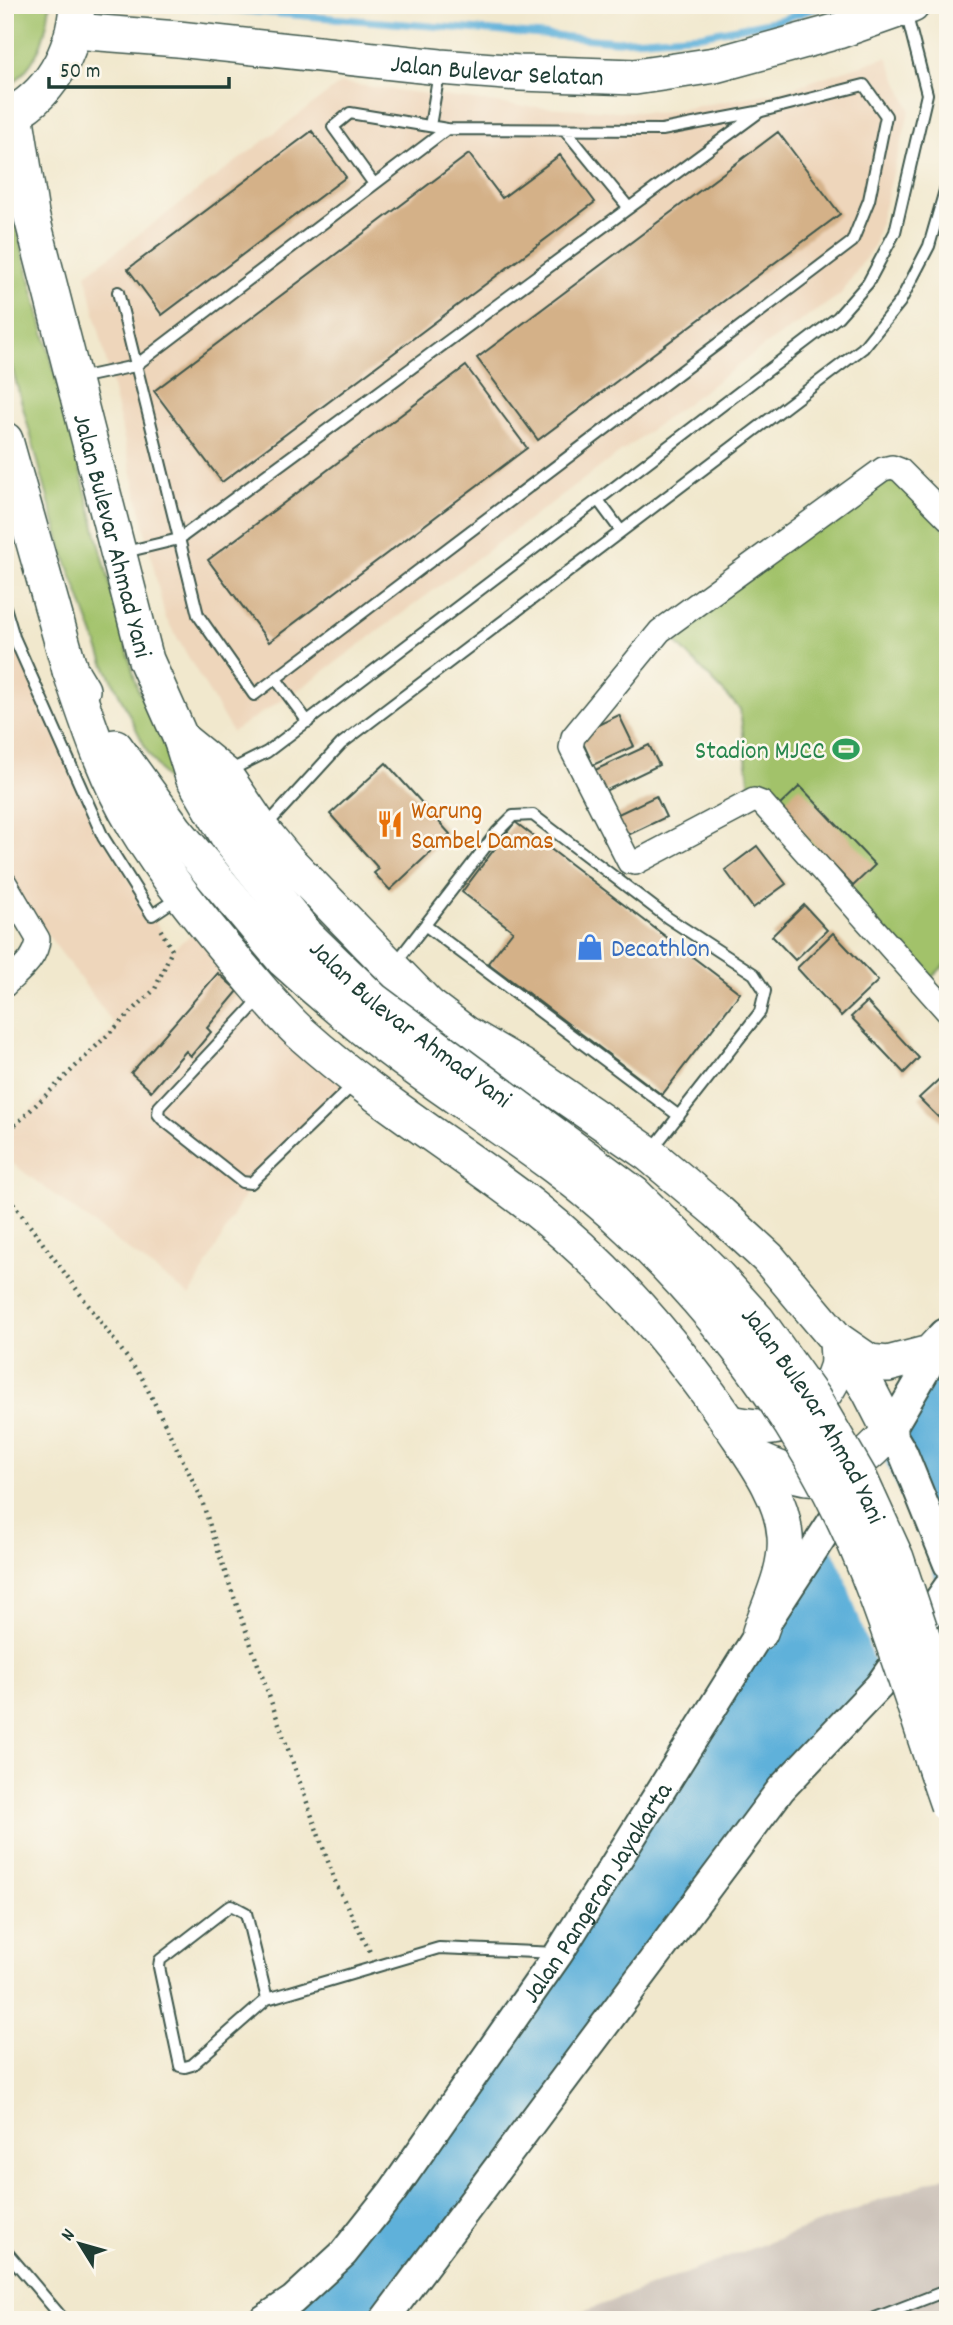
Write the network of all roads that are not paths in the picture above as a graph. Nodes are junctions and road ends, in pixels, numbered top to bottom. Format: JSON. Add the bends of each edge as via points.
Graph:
{"nodes":[{"id":1,"x":102,"y":5,"type":"edge"},
{"id":2,"x":908,"y":7,"type":"edge"},
{"id":3,"x":76,"y":18,"type":"edge"},
{"id":4,"x":126,"y":36,"type":"junction"},
{"id":5,"x":440,"y":67,"type":"junction"},
{"id":6,"x":762,"y":111,"type":"junction"},
{"id":7,"x":10,"y":115,"type":"edge"},
{"id":8,"x":430,"y":126,"type":"junction"},
{"id":9,"x":446,"y":129,"type":"junction"},
{"id":10,"x":565,"y":130,"type":"junction"},
{"id":11,"x":948,"y":180,"type":"edge"},
{"id":12,"x":374,"y":184,"type":"junction"},
{"id":13,"x":18,"y":204,"type":"edge"},
{"id":14,"x":629,"y":208,"type":"junction"},
{"id":15,"x":118,"y":292,"type":"dead end"},
{"id":16,"x":135,"y":366,"type":"junction"},
{"id":17,"x":74,"y":379,"type":"junction"},
{"id":18,"x":5,"y":440,"type":"edge"},
{"id":19,"x":598,"y":500,"type":"junction"},
{"id":20,"x":948,"y":518,"type":"edge"},
{"id":21,"x":621,"y":531,"type":"junction"},
{"id":22,"x":179,"y":539,"type":"junction"},
{"id":23,"x":119,"y":554,"type":"junction"},
{"id":24,"x":5,"y":607,"type":"edge"},
{"id":25,"x":70,"y":670,"type":"junction"},
{"id":26,"x":276,"y":679,"type":"junction"},
{"id":27,"x":308,"y":722,"type":"junction"},
{"id":28,"x":181,"y":739,"type":"junction"},
{"id":29,"x":224,"y":774,"type":"junction"},
{"id":30,"x":262,"y":830,"type":"junction"},
{"id":31,"x":5,"y":883,"type":"edge"},
{"id":32,"x":182,"y":895,"type":"junction"},
{"id":33,"x":426,"y":926,"type":"junction"},
{"id":34,"x":295,"y":948,"type":"junction"},
{"id":35,"x":392,"y":967,"type":"junction"},
{"id":36,"x":5,"y":985,"type":"edge"},
{"id":37,"x":264,"y":994,"type":"junction"},
{"id":38,"x":944,"y":1001,"type":"edge"},
{"id":39,"x":358,"y":1080,"type":"junction"},
{"id":40,"x":679,"y":1116,"type":"junction"},
{"id":41,"x":649,"y":1154,"type":"junction"},
{"id":42,"x":947,"y":1335,"type":"edge"},
{"id":43,"x":837,"y":1340,"type":"junction"},
{"id":44,"x":729,"y":1423,"type":"junction"},
{"id":45,"x":897,"y":1442,"type":"junction"},
{"id":46,"x":755,"y":1460,"type":"junction"},
{"id":47,"x":948,"y":1564,"type":"edge"},
{"id":48,"x":948,"y":1587,"type":"edge"},
{"id":49,"x":760,"y":1632,"type":"junction"},
{"id":50,"x":948,"y":1713,"type":"edge"},
{"id":51,"x":948,"y":1805,"type":"edge"},
{"id":52,"x":559,"y":1953,"type":"junction"},
{"id":53,"x":267,"y":1999,"type":"junction"},
{"id":54,"x":5,"y":2250,"type":"edge"},
{"id":55,"x":948,"y":2290,"type":"edge"},
{"id":56,"x":64,"y":2320,"type":"edge"},
{"id":57,"x":263,"y":2320,"type":"edge"},
{"id":58,"x":384,"y":2320,"type":"edge"},
{"id":59,"x":870,"y":2320,"type":"edge"}],
"edges":[{"from":1,"to":4,"type":"main road","via":[[108,24]]},
{"from":2,"to":5,"type":"main road","name":"Jalan Bulevar Selatan","via":[[838,32],[715,65],[635,77]]},
{"from":2,"to":19,"type":"lane","via":[[927,94],[895,232],[868,283],[838,317]]},
{"from":3,"to":4,"type":"main road","name":"Jalan Bulevar Selatan"},
{"from":3,"to":7,"type":"main road","via":[[56,73],[42,91]]},
{"from":4,"to":5,"type":"main road","name":"Jalan Bulevar Selatan"},
{"from":5,"to":8,"type":"lane"},
{"from":6,"to":10,"type":"lane","via":[[662,130]]},
{"from":6,"to":14,"type":"lane"},
{"from":6,"to":26,"type":"lane","via":[[864,85],[886,116],[869,200],[852,242]]},
{"from":7,"to":13,"type":"main road","name":"Jalan Bulevar Ahmad Yani"},
{"from":8,"to":9,"type":"lane"},
{"from":8,"to":12,"type":"lane","via":[[350,113],[333,127]]},
{"from":9,"to":10,"type":"lane"},
{"from":9,"to":12,"type":"lane"},
{"from":10,"to":14,"type":"lane"},
{"from":11,"to":21,"type":"lane","via":[[929,246],[900,302],[863,348]]},
{"from":12,"to":16,"type":"lane"},
{"from":13,"to":17,"type":"main road","name":"Jalan Bulevar Ahmad Yani"},
{"from":14,"to":22,"type":"lane"},
{"from":15,"to":16,"type":"lane"},
{"from":16,"to":17,"type":"lane"},
{"from":16,"to":22,"type":"lane"},
{"from":17,"to":23,"type":"main road","name":"Jalan Bulevar Ahmad Yani"},
{"from":18,"to":25,"type":"main road","name":"Jalan Bulevar Ahmad Yani"},
{"from":19,"to":21,"type":"lane"},
{"from":19,"to":27,"type":"lane"},
{"from":20,"to":38,"type":"street","via":[[900,470],[883,469],[660,631],[573,737],[571,748],[629,862],[635,863],[754,800],[762,803]]},
{"from":21,"to":30,"type":"lane","via":[[341,744]]},
{"from":22,"to":23,"type":"lane"},
{"from":22,"to":26,"type":"lane","via":[[198,615],[254,695]]},
{"from":23,"to":28,"type":"main road","name":"Jalan Bulevar Ahmad Yani","via":[[146,660]]},
{"from":24,"to":32,"type":"lane","via":[[14,637],[103,836],[152,915]]},
{"from":25,"to":32,"type":"main road","via":[[97,751],[128,812]]},
{"from":25,"to":34,"type":"main road","name":"Jalan Bulevar Ahmad Yani","via":[[121,757],[175,830]]},
{"from":26,"to":27,"type":"lane"},
{"from":27,"to":29,"type":"lane","via":[[267,752]]},
{"from":28,"to":29,"type":"main road"},
{"from":28,"to":34,"type":"main road","name":"Jalan Bulevar Ahmad Yani","via":[[193,777]]},
{"from":29,"to":30,"type":"main road"},
{"from":30,"to":35,"type":"main road"},
{"from":31,"to":36,"type":"street","via":[[38,939],[34,955]]},
{"from":32,"to":37,"type":"main road"},
{"from":33,"to":35,"type":"lane"},
{"from":33,"to":40,"type":"lane"},
{"from":33,"to":40,"type":"lane","via":[[497,832],[513,816],[533,815],[668,918],[754,974],[765,990],[760,1012]]},
{"from":34,"to":50,"type":"main road","name":"Jalan Bulevar Ahmad Yani","bridge":true,"via":[[373,1000],[634,1194],[757,1320],[809,1391],[859,1477],[896,1558]]},
{"from":34,"to":51,"type":"main road","name":"Jalan Bulevar Ahmad Yani","bridge":true,"via":[[339,1010],[565,1174],[619,1219],[711,1315],[771,1393],[809,1452],[868,1573]]},
{"from":35,"to":41,"type":"main road","via":[[429,1006],[466,1034]]},
{"from":37,"to":39,"type":"main road","via":[[301,1034]]},
{"from":37,"to":39,"type":"lane","via":[[159,1107],[162,1119],[242,1182],[251,1184]]},
{"from":39,"to":44,"type":"main road","via":[[576,1244],[680,1354]]},
{"from":40,"to":41,"type":"lane"},
{"from":41,"to":43,"type":"main road","via":[[768,1258]]},
{"from":42,"to":43,"type":"main road","via":[[930,1353],[888,1364],[869,1362]]},
{"from":42,"to":45,"type":"street","name":"Jalan Pangeran Jayakarta"},
{"from":43,"to":44,"type":"main road","via":[[837,1366],[829,1384],[792,1423],[770,1428]]},
{"from":43,"to":45,"type":"main road"},
{"from":44,"to":46,"type":"main road"},
{"from":45,"to":46,"type":"main road","via":[[877,1447],[831,1475],[808,1478]]},
{"from":45,"to":47,"type":"street"},
{"from":45,"to":49,"type":"street","name":"Jalan Pangeran Jayakarta"},
{"from":46,"to":49,"type":"main road","via":[[781,1514],[785,1539],[783,1566]]},
{"from":48,"to":58,"type":"street","via":[[879,1686],[781,1788]]},
{"from":49,"to":52,"type":"street","name":"Jalan Pangeran Jayakarta"},
{"from":52,"to":53,"type":"lane","via":[[439,1948]]},
{"from":52,"to":57,"type":"street","name":"Jalan Pangeran Jayakarta","via":[[392,2192],[343,2254],[293,2300]]},
{"from":53,"to":53,"type":"lane","via":[[246,1913],[231,1905],[160,1960],[180,2066],[192,2065]]},
{"from":54,"to":56,"type":"lane"},
{"from":55,"to":59,"type":"lane"}]}
